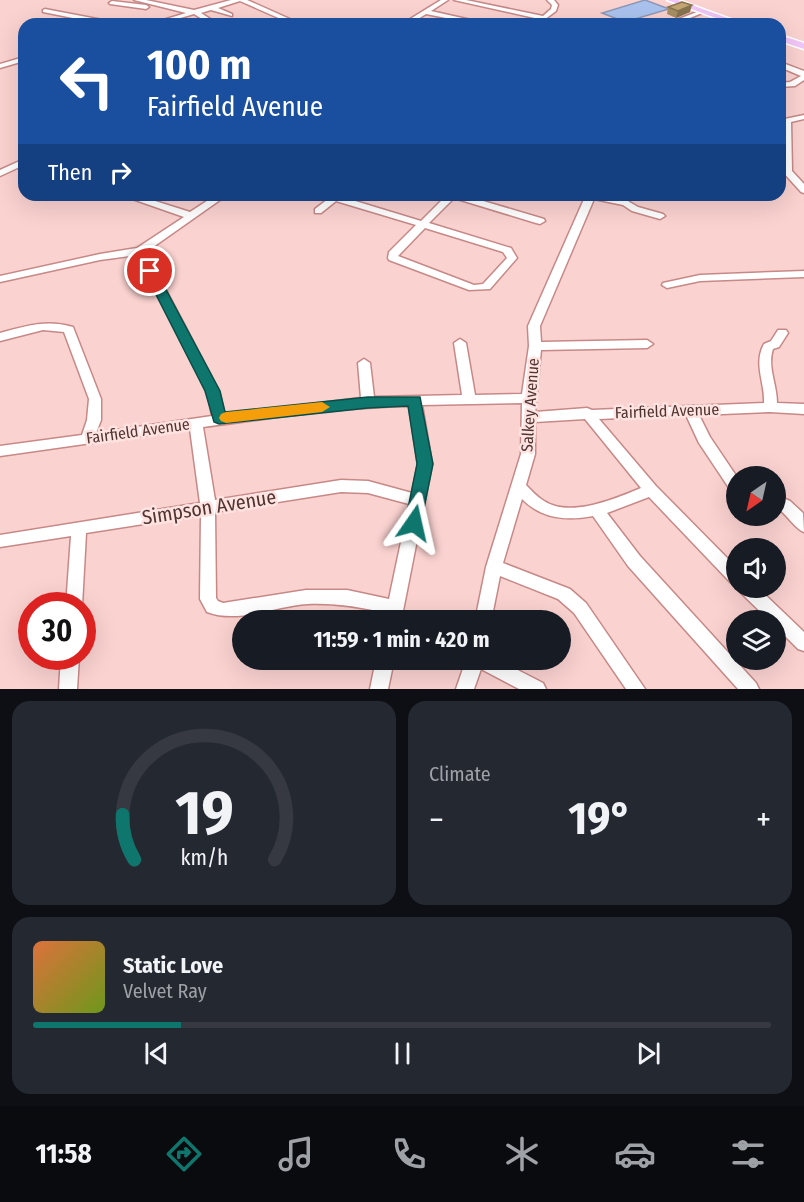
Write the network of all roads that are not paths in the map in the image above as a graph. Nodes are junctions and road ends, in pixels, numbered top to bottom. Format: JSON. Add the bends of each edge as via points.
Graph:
{"nodes":[{"id":1,"x":137,"y":0,"type":"edge"},
{"id":2,"x":222,"y":0,"type":"edge"},
{"id":3,"x":445,"y":0,"type":"edge"},
{"id":4,"x":457,"y":0,"type":"edge"},
{"id":5,"x":550,"y":0,"type":"edge"},
{"id":6,"x":671,"y":0,"type":"edge"},
{"id":7,"x":237,"y":1,"type":"edge"},
{"id":8,"x":112,"y":3,"type":"dead end"},
{"id":9,"x":213,"y":8,"type":"junction"},
{"id":10,"x":45,"y":11,"type":"dead end"},
{"id":11,"x":704,"y":11,"type":"junction"},
{"id":12,"x":426,"y":12,"type":"junction"},
{"id":13,"x":197,"y":13,"type":"junction"},
{"id":14,"x":188,"y":15,"type":"junction"},
{"id":15,"x":231,"y":15,"type":"dead end"},
{"id":16,"x":82,"y":18,"type":"edge"},
{"id":17,"x":176,"y":18,"type":"edge"},
{"id":18,"x":205,"y":18,"type":"edge"},
{"id":19,"x":282,"y":18,"type":"edge"},
{"id":20,"x":416,"y":18,"type":"edge"},
{"id":21,"x":456,"y":18,"type":"edge"},
{"id":22,"x":545,"y":18,"type":"joint"},
{"id":23,"x":691,"y":18,"type":"edge"},
{"id":24,"x":723,"y":18,"type":"edge"},
{"id":25,"x":786,"y":40,"type":"edge"},
{"id":26,"x":804,"y":46,"type":"edge"},
{"id":27,"x":18,"y":61,"type":"edge"},
{"id":28,"x":0,"y":66,"type":"edge"},
{"id":29,"x":786,"y":67,"type":"edge"},
{"id":30,"x":804,"y":75,"type":"edge"},
{"id":31,"x":786,"y":84,"type":"edge"},
{"id":32,"x":804,"y":117,"type":"edge"},
{"id":33,"x":786,"y":121,"type":"edge"},
{"id":34,"x":786,"y":154,"type":"edge"},
{"id":35,"x":18,"y":165,"type":"edge"},
{"id":36,"x":0,"y":173,"type":"edge"},
{"id":37,"x":804,"y":190,"type":"edge"},
{"id":38,"x":145,"y":201,"type":"edge"},
{"id":39,"x":214,"y":201,"type":"edge"},
{"id":40,"x":328,"y":201,"type":"edge"},
{"id":41,"x":349,"y":201,"type":"edge"},
{"id":42,"x":446,"y":201,"type":"edge"},
{"id":43,"x":473,"y":201,"type":"edge"},
{"id":44,"x":587,"y":201,"type":"edge"},
{"id":45,"x":617,"y":201,"type":"edge"},
{"id":46,"x":318,"y":211,"type":"dead end"},
{"id":47,"x":192,"y":216,"type":"junction"},
{"id":48,"x":660,"y":216,"type":"dead end"},
{"id":49,"x":540,"y":220,"type":"dead end"},
{"id":50,"x":424,"y":224,"type":"junction"},
{"id":51,"x":140,"y":251,"type":"junction"},
{"id":52,"x":804,"y":274,"type":"edge"},
{"id":53,"x":0,"y":279,"type":"edge"},
{"id":54,"x":667,"y":285,"type":"dead end"},
{"id":55,"x":782,"y":333,"type":"dead end"},
{"id":56,"x":0,"y":337,"type":"edge"},
{"id":57,"x":460,"y":343,"type":"dead end"},
{"id":58,"x":647,"y":344,"type":"dead end"},
{"id":59,"x":535,"y":346,"type":"junction"},
{"id":60,"x":364,"y":363,"type":"dead end"},
{"id":61,"x":528,"y":398,"type":"junction"},
{"id":62,"x":469,"y":399,"type":"junction"},
{"id":63,"x":415,"y":401,"type":"junction"},
{"id":64,"x":368,"y":402,"type":"junction"},
{"id":65,"x":770,"y":407,"type":"junction"},
{"id":66,"x":804,"y":409,"type":"edge"},
{"id":67,"x":690,"y":410,"type":"junction"},
{"id":68,"x":587,"y":413,"type":"junction"},
{"id":69,"x":529,"y":417,"type":"junction"},
{"id":70,"x":219,"y":418,"type":"junction"},
{"id":71,"x":196,"y":423,"type":"junction"},
{"id":72,"x":87,"y":438,"type":"junction"},
{"id":73,"x":0,"y":451,"type":"edge"},
{"id":74,"x":726,"y":472,"type":"edge"},
{"id":75,"x":519,"y":487,"type":"junction"},
{"id":76,"x":651,"y":490,"type":"junction"},
{"id":77,"x":418,"y":501,"type":"junction"},
{"id":78,"x":786,"y":505,"type":"edge"},
{"id":79,"x":208,"y":506,"type":"junction"},
{"id":80,"x":597,"y":511,"type":"junction"},
{"id":81,"x":804,"y":526,"type":"edge"},
{"id":82,"x":79,"y":528,"type":"junction"},
{"id":83,"x":0,"y":541,"type":"edge"},
{"id":84,"x":494,"y":567,"type":"junction"},
{"id":85,"x":726,"y":567,"type":"edge"},
{"id":86,"x":75,"y":592,"type":"edge"},
{"id":87,"x":757,"y":598,"type":"edge"},
{"id":88,"x":381,"y":610,"type":"edge"},
{"id":89,"x":395,"y":610,"type":"edge"},
{"id":90,"x":485,"y":610,"type":"edge"},
{"id":91,"x":804,"y":643,"type":"edge"},
{"id":92,"x":69,"y":670,"type":"edge"},
{"id":93,"x":383,"y":670,"type":"edge"},
{"id":94,"x":472,"y":670,"type":"edge"},
{"id":95,"x":500,"y":670,"type":"edge"},
{"id":96,"x":68,"y":689,"type":"edge"},
{"id":97,"x":379,"y":689,"type":"edge"},
{"id":98,"x":465,"y":689,"type":"edge"},
{"id":99,"x":537,"y":689,"type":"edge"},
{"id":100,"x":636,"y":689,"type":"edge"},
{"id":101,"x":750,"y":689,"type":"edge"}],
"edges":[{"from":1,"to":13,"type":"street"},
{"from":2,"to":7,"type":"street"},
{"from":3,"to":12,"type":"street"},
{"from":4,"to":22,"type":"street"},
{"from":5,"to":22,"type":"street","via":[[554,10]]},
{"from":6,"to":11,"type":"main road"},
{"from":7,"to":9,"type":"street"},
{"from":7,"to":19,"type":"street"},
{"from":8,"to":14,"type":"street"},
{"from":9,"to":13,"type":"street"},
{"from":9,"to":15,"type":"street"},
{"from":10,"to":16,"type":"street"},
{"from":11,"to":23,"type":"street"},
{"from":11,"to":24,"type":"main road"},
{"from":12,"to":20,"type":"street"},
{"from":12,"to":21,"type":"street"},
{"from":13,"to":14,"type":"street"},
{"from":13,"to":18,"type":"street"},
{"from":14,"to":17,"type":"street"},
{"from":25,"to":26,"type":"main road"},
{"from":27,"to":28,"type":"street"},
{"from":29,"to":30,"type":"street"},
{"from":30,"to":31,"type":"street"},
{"from":32,"to":33,"type":"street"},
{"from":34,"to":37,"type":"street","via":[[787,171]]},
{"from":35,"to":36,"type":"street"},
{"from":38,"to":47,"type":"street"},
{"from":39,"to":47,"type":"street"},
{"from":40,"to":46,"type":"street"},
{"from":41,"to":50,"type":"street"},
{"from":42,"to":50,"type":"street"},
{"from":43,"to":49,"type":"street"},
{"from":44,"to":59,"type":"street","name":"Salkey Avenue","via":[[534,326]]},
{"from":45,"to":48,"type":"street"},
{"from":47,"to":51,"type":"street"},
{"from":50,"to":50,"type":"street","via":[[507,250],[512,258],[486,287],[479,288],[393,258]]},
{"from":51,"to":53,"type":"street"},
{"from":51,"to":70,"type":"street","via":[[213,391]]},
{"from":52,"to":54,"type":"street","via":[[699,278]]},
{"from":55,"to":65,"type":"street","via":[[768,347],[763,363],[770,386]]},
{"from":56,"to":72,"type":"street","via":[[47,325],[69,330],[95,399],[94,420]]},
{"from":57,"to":62,"type":"street"},
{"from":58,"to":59,"type":"street"},
{"from":59,"to":61,"type":"street","name":"Salkey Avenue"},
{"from":60,"to":64,"type":"street"},
{"from":61,"to":62,"type":"street","name":"Fairfield Avenue"},
{"from":61,"to":69,"type":"street","name":"Salkey Avenue"},
{"from":62,"to":63,"type":"street","name":"Fairfield Avenue"},
{"from":63,"to":64,"type":"street","name":"Fairfield Avenue"},
{"from":63,"to":77,"type":"street","via":[[425,464]]},
{"from":64,"to":70,"type":"street","name":"Fairfield Avenue"},
{"from":65,"to":66,"type":"street","name":"Fairfield Avenue"},
{"from":65,"to":67,"type":"street","name":"Fairfield Avenue"},
{"from":67,"to":68,"type":"street","name":"Fairfield Avenue"},
{"from":67,"to":74,"type":"street"},
{"from":68,"to":69,"type":"street","name":"Fairfield Avenue"},
{"from":68,"to":76,"type":"street"},
{"from":69,"to":75,"type":"street","name":"Salkey Avenue","via":[[528,454]]},
{"from":70,"to":71,"type":"street","name":"Fairfield Avenue"},
{"from":71,"to":72,"type":"street","name":"Fairfield Avenue"},
{"from":71,"to":79,"type":"street"},
{"from":72,"to":73,"type":"street","name":"Fairfield Avenue"},
{"from":75,"to":80,"type":"street","via":[[546,510]]},
{"from":75,"to":84,"type":"street","name":"Salkey Avenue"},
{"from":76,"to":80,"type":"street"},
{"from":76,"to":85,"type":"street"},
{"from":77,"to":79,"type":"street","name":"Simpson Avenue","via":[[368,487],[341,486]]},
{"from":77,"to":89,"type":"street"},
{"from":78,"to":81,"type":"street"},
{"from":79,"to":82,"type":"street","name":"Simpson Avenue"},
{"from":79,"to":88,"type":"street","via":[[208,599],[213,607],[222,610],[306,597],[347,597]]},
{"from":80,"to":101,"type":"street","via":[[634,561]]},
{"from":82,"to":83,"type":"street","name":"Simpson Avenue"},
{"from":82,"to":86,"type":"street"},
{"from":84,"to":90,"type":"street","name":"Salkey Avenue"},
{"from":84,"to":100,"type":"street","via":[[564,594],[580,608]]},
{"from":87,"to":91,"type":"street"},
{"from":92,"to":96,"type":"street"},
{"from":93,"to":97,"type":"street"},
{"from":94,"to":98,"type":"street"},
{"from":95,"to":99,"type":"street"}]}
